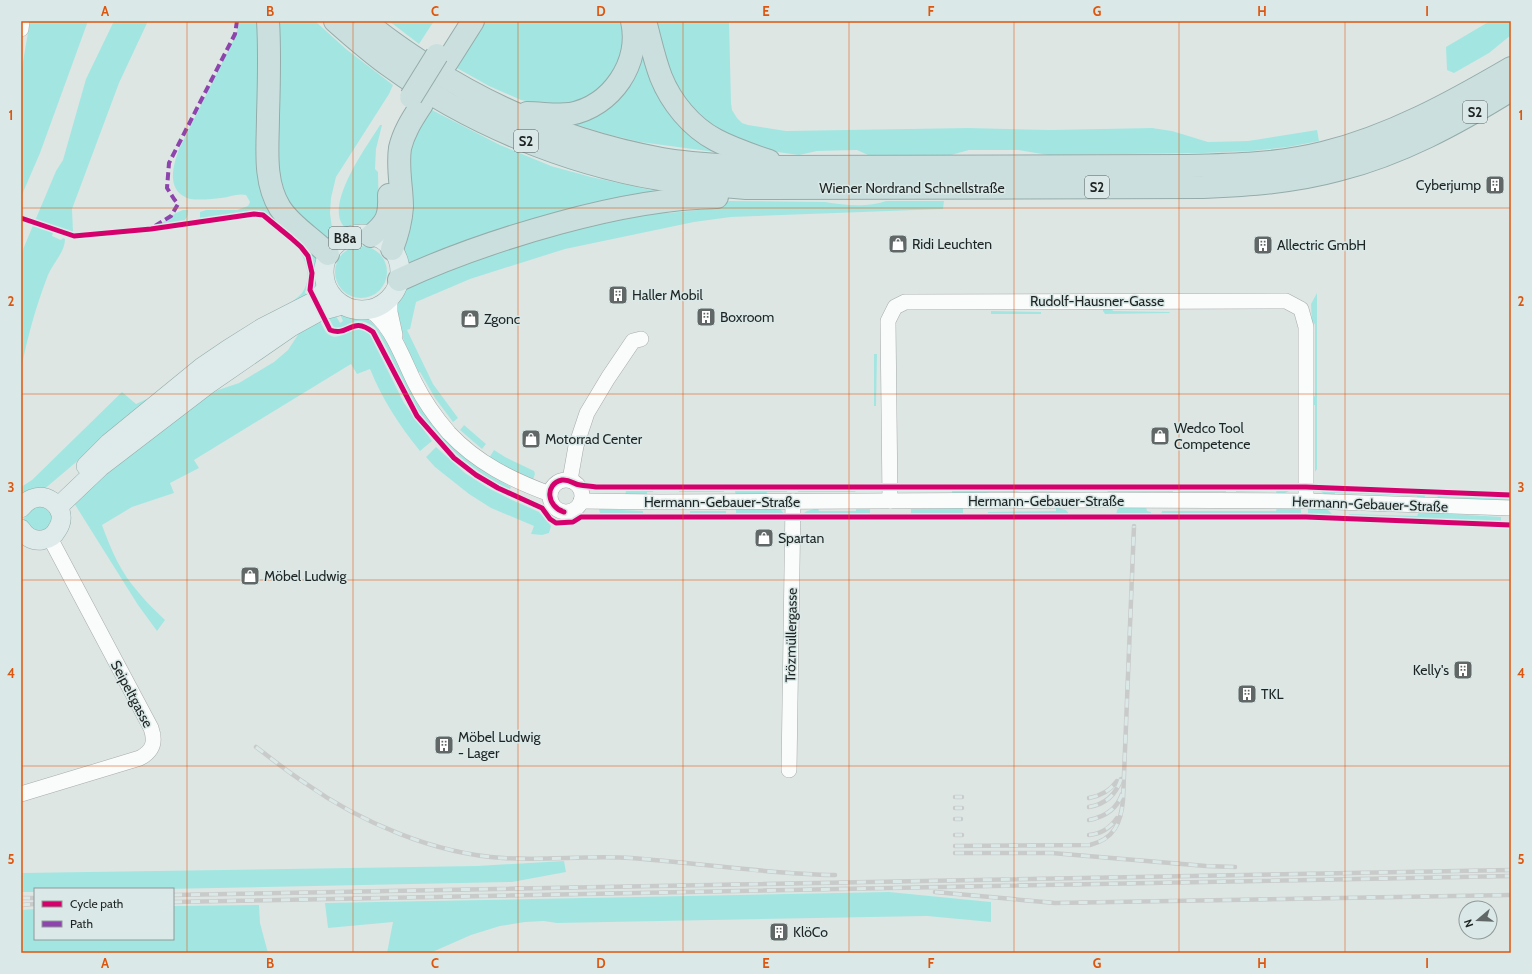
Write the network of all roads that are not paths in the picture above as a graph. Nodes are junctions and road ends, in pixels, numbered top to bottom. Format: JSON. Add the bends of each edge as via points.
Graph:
{"nodes":[{"id":1,"x":22,"y":21,"type":"edge"},
{"id":2,"x":268,"y":21,"type":"edge"},
{"id":3,"x":335,"y":21,"type":"edge"},
{"id":4,"x":365,"y":21,"type":"edge"},
{"id":5,"x":458,"y":21,"type":"edge"},
{"id":6,"x":473,"y":21,"type":"edge"},
{"id":7,"x":632,"y":21,"type":"edge"},
{"id":8,"x":645,"y":21,"type":"edge"},
{"id":9,"x":21,"y":29,"type":"edge"},
{"id":10,"x":442,"y":59,"type":"junction"},
{"id":11,"x":1511,"y":68,"type":"edge"},
{"id":12,"x":1511,"y":90,"type":"edge"},
{"id":13,"x":421,"y":98,"type":"junction"},
{"id":14,"x":514,"y":114,"type":"junction"},
{"id":15,"x":786,"y":167,"type":"junction"},
{"id":16,"x":746,"y":188,"type":"junction"},
{"id":17,"x":371,"y":236,"type":"junction"},
{"id":18,"x":392,"y":249,"type":"junction"},
{"id":19,"x":328,"y":254,"type":"junction"},
{"id":20,"x":327,"y":288,"type":"junction"},
{"id":21,"x":394,"y":288,"type":"junction"},
{"id":22,"x":342,"y":305,"type":"junction"},
{"id":23,"x":368,"y":310,"type":"junction"},
{"id":24,"x":641,"y":339,"type":"dead end"},
{"id":25,"x":397,"y":344,"type":"junction"},
{"id":26,"x":570,"y":480,"type":"junction"},
{"id":27,"x":550,"y":494,"type":"junction"},
{"id":28,"x":581,"y":501,"type":"junction"},
{"id":29,"x":793,"y":501,"type":"junction"},
{"id":30,"x":890,"y":501,"type":"junction"},
{"id":31,"x":1306,"y":501,"type":"junction"},
{"id":32,"x":53,"y":503,"type":"junction"},
{"id":33,"x":21,"y":508,"type":"edge"},
{"id":34,"x":1511,"y":508,"type":"edge"},
{"id":35,"x":24,"y":538,"type":"edge"},
{"id":36,"x":50,"y":538,"type":"junction"},
{"id":37,"x":790,"y":770,"type":"dead end"},
{"id":38,"x":21,"y":794,"type":"edge"}],
"edges":[{"from":1,"to":9,"type":"street"},
{"from":2,"to":19,"type":"highway","via":[[268,163],[271,189],[286,216]]},
{"from":3,"to":13,"type":"highway","name":"Wiener Nordrand Schnellstraße","number":"S2","via":[[391,67]]},
{"from":4,"to":14,"type":"highway","name":"Wiener Nordrand Schnellstraße","number":"S2","via":[[402,50],[435,71]]},
{"from":5,"to":10,"type":"highway"},
{"from":6,"to":10,"type":"highway"},
{"from":7,"to":14,"type":"highway","via":[[634,38],[631,58],[626,71],[610,93],[591,106],[571,114]]},
{"from":8,"to":15,"type":"highway","via":[[661,77],[689,120],[721,143]]},
{"from":10,"to":13,"type":"highway"},
{"from":11,"to":15,"type":"highway","name":"Wiener Nordrand Schnellstraße","number":"S2","via":[[1419,119],[1383,134],[1322,153],[1287,159],[1187,166]]},
{"from":12,"to":16,"type":"highway","name":"Wiener Nordrand Schnellstraße","number":"S2","via":[[1445,129],[1399,150],[1305,178],[1203,187]]},
{"from":13,"to":16,"type":"highway","name":"Wiener Nordrand Schnellstraße","number":"S2","via":[[547,149],[612,170],[701,185]]},
{"from":13,"to":17,"type":"highway","via":[[398,119],[388,146],[388,216],[382,227]]},
{"from":13,"to":18,"type":"highway","via":[[400,149],[401,213]]},
{"from":14,"to":15,"type":"highway","name":"Wiener Nordrand Schnellstraße","number":"S2","via":[[590,142],[663,159],[750,167]]},
{"from":16,"to":21,"type":"highway","via":[[726,197],[657,202],[561,222],[480,246],[432,265]]},
{"from":17,"to":18,"type":"main road","number":"B8a"},
{"from":17,"to":19,"type":"main road","number":"B8a","via":[[352,235],[335,245]]},
{"from":18,"to":21,"type":"main road","via":[[399,269]]},
{"from":19,"to":20,"type":"main road","number":"B8a","via":[[324,265]]},
{"from":20,"to":22,"type":"main road"},
{"from":20,"to":32,"type":"main road","via":[[315,301],[262,328],[202,367],[109,443]]},
{"from":21,"to":23,"type":"main road","via":[[378,306]]},
{"from":21,"to":25,"type":"street","via":[[390,312]]},
{"from":22,"to":23,"type":"main road","via":[[354,310]]},
{"from":22,"to":32,"type":"main road","via":[[320,311],[291,327],[213,381]]},
{"from":23,"to":25,"type":"street","via":[[376,315]]},
{"from":24,"to":26,"type":"street","via":[[633,341],[587,413],[576,446]]},
{"from":25,"to":27,"type":"street","via":[[430,409],[449,433],[481,461],[501,474]]},
{"from":26,"to":27,"type":"street","via":[[554,485]]},
{"from":26,"to":28,"type":"street","via":[[580,489]]},
{"from":27,"to":28,"type":"street","via":[[554,506],[564,512],[575,509]]},
{"from":28,"to":29,"type":"street","name":"Hermann-Gebauer-Straße"},
{"from":29,"to":30,"type":"street","name":"Hermann-Gebauer-Straße"},
{"from":29,"to":37,"type":"street","name":"Trözmüllergasse"},
{"from":30,"to":31,"type":"street","name":"Hermann-Gebauer-Straße"},
{"from":30,"to":31,"type":"street","name":"Rudolf-Hausner-Gasse","via":[[888,321],[895,307],[905,302],[1278,301],[1286,301],[1301,308],[1306,327]]},
{"from":31,"to":34,"type":"street","name":"Hermann-Gebauer-Straße"},
{"from":32,"to":33,"type":"main road","via":[[36,497]]},
{"from":32,"to":36,"type":"main road","via":[[61,521],[59,528]]},
{"from":35,"to":36,"type":"main road"},
{"from":36,"to":38,"type":"street","name":"Seipeltgasse","via":[[151,728],[154,743],[140,758]]}]}
